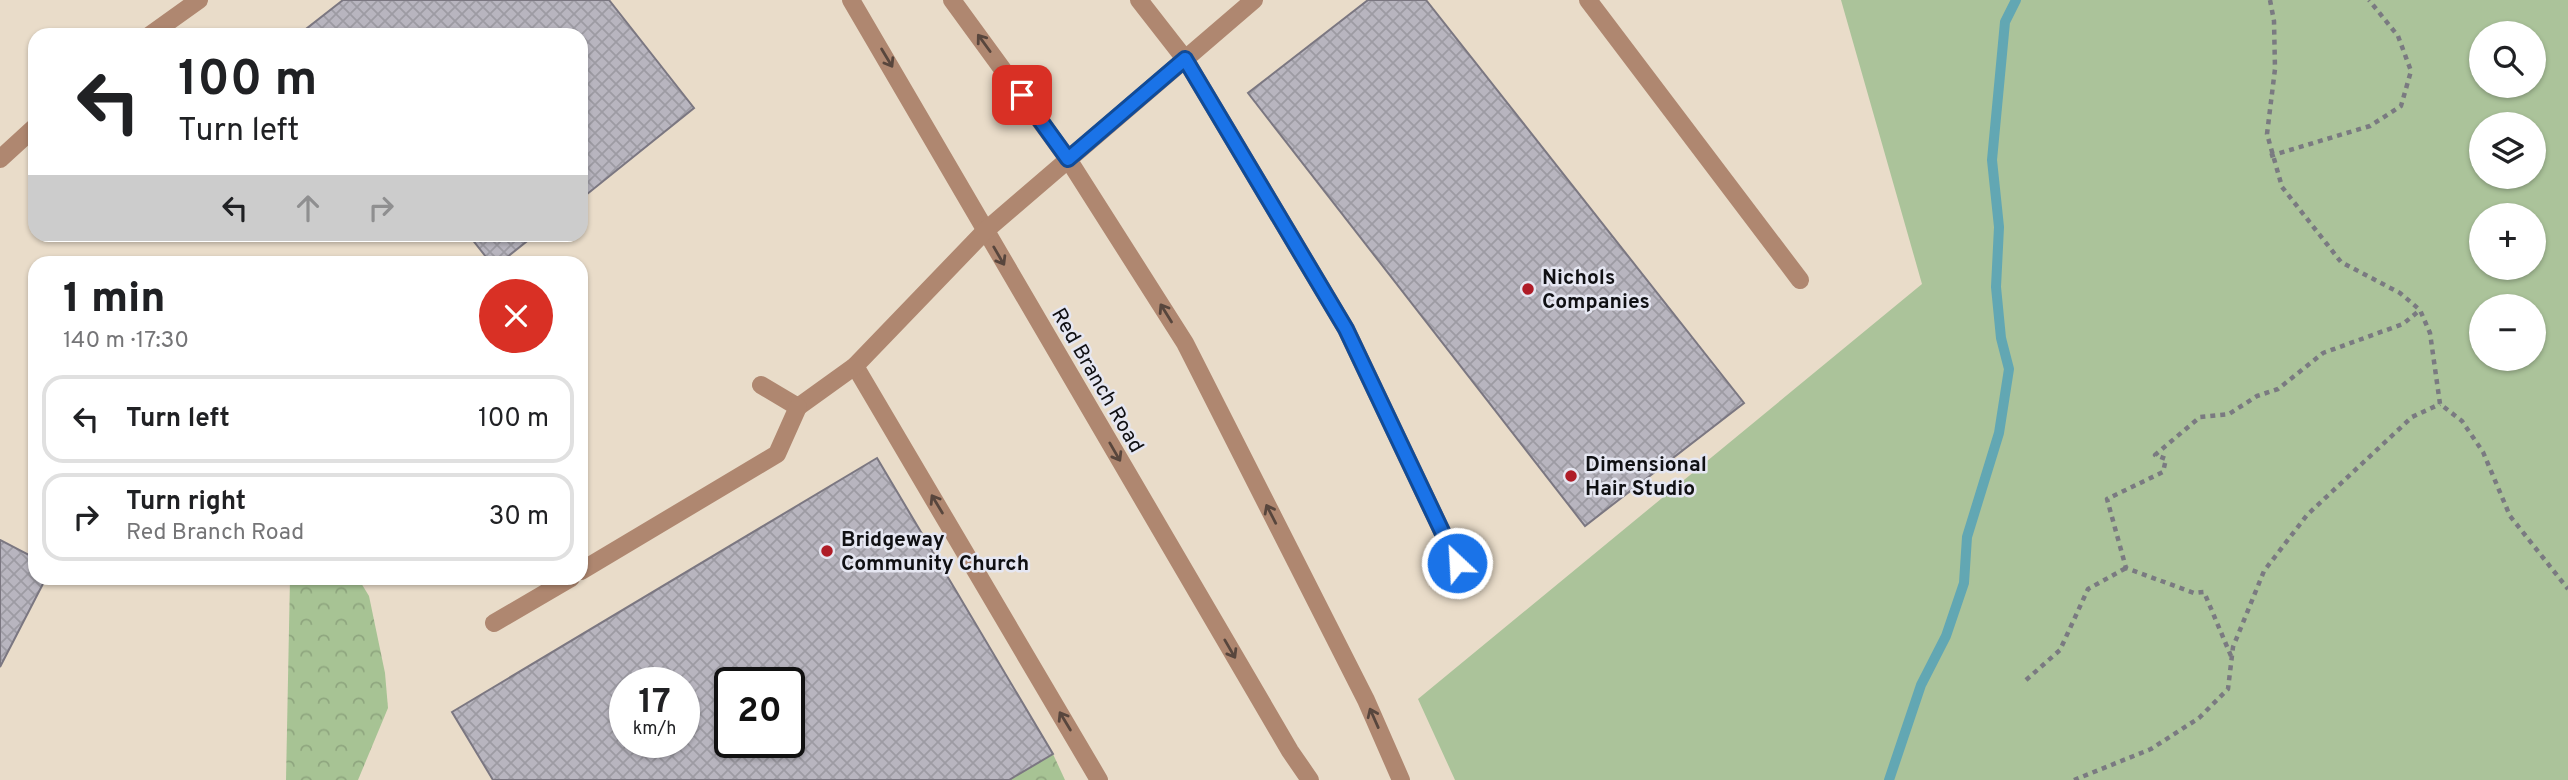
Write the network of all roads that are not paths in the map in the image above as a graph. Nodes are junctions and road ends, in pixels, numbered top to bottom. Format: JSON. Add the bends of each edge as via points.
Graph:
{"nodes":[{"id":1,"x":199,"y":0,"type":"edge"},
{"id":2,"x":851,"y":0,"type":"edge"},
{"id":3,"x":951,"y":0,"type":"edge"},
{"id":4,"x":1139,"y":0,"type":"edge"},
{"id":5,"x":1254,"y":0,"type":"edge"},
{"id":6,"x":1588,"y":0,"type":"edge"},
{"id":7,"x":160,"y":28,"type":"edge"},
{"id":8,"x":1185,"y":59,"type":"junction"},
{"id":9,"x":28,"y":133,"type":"edge"},
{"id":10,"x":0,"y":159,"type":"edge"},
{"id":11,"x":1068,"y":159,"type":"junction"},
{"id":12,"x":985,"y":230,"type":"junction"},
{"id":13,"x":1800,"y":279,"type":"dead end"},
{"id":14,"x":855,"y":366,"type":"junction"},
{"id":15,"x":761,"y":385,"type":"dead end"},
{"id":16,"x":798,"y":407,"type":"junction"},
{"id":17,"x":1457,"y":563,"type":"dead end"},
{"id":18,"x":588,"y":567,"type":"edge"},
{"id":19,"x":558,"y":585,"type":"edge"},
{"id":20,"x":494,"y":623,"type":"dead end"},
{"id":21,"x":1100,"y":780,"type":"edge"},
{"id":22,"x":1310,"y":780,"type":"edge"},
{"id":23,"x":1401,"y":780,"type":"edge"}],
"edges":[{"from":1,"to":7,"type":"street"},
{"from":2,"to":12,"type":"street","name":"Red Branch Road","one_way":true},
{"from":11,"to":3,"type":"street","one_way":true},
{"from":4,"to":8,"type":"street"},
{"from":5,"to":8,"type":"street"},
{"from":6,"to":13,"type":"street"},
{"from":8,"to":11,"type":"street"},
{"from":8,"to":17,"type":"street","via":[[1346,329]]},
{"from":9,"to":10,"type":"street"},
{"from":11,"to":12,"type":"street"},
{"from":23,"to":11,"type":"street","one_way":true,"via":[[1366,700],[1185,343]]},
{"from":12,"to":14,"type":"street"},
{"from":12,"to":22,"type":"street","name":"Red Branch Road","one_way":true},
{"from":14,"to":16,"type":"street"},
{"from":21,"to":14,"type":"street","one_way":true},
{"from":15,"to":16,"type":"street"},
{"from":16,"to":18,"type":"street","via":[[777,454]]},
{"from":19,"to":20,"type":"street"}]}
